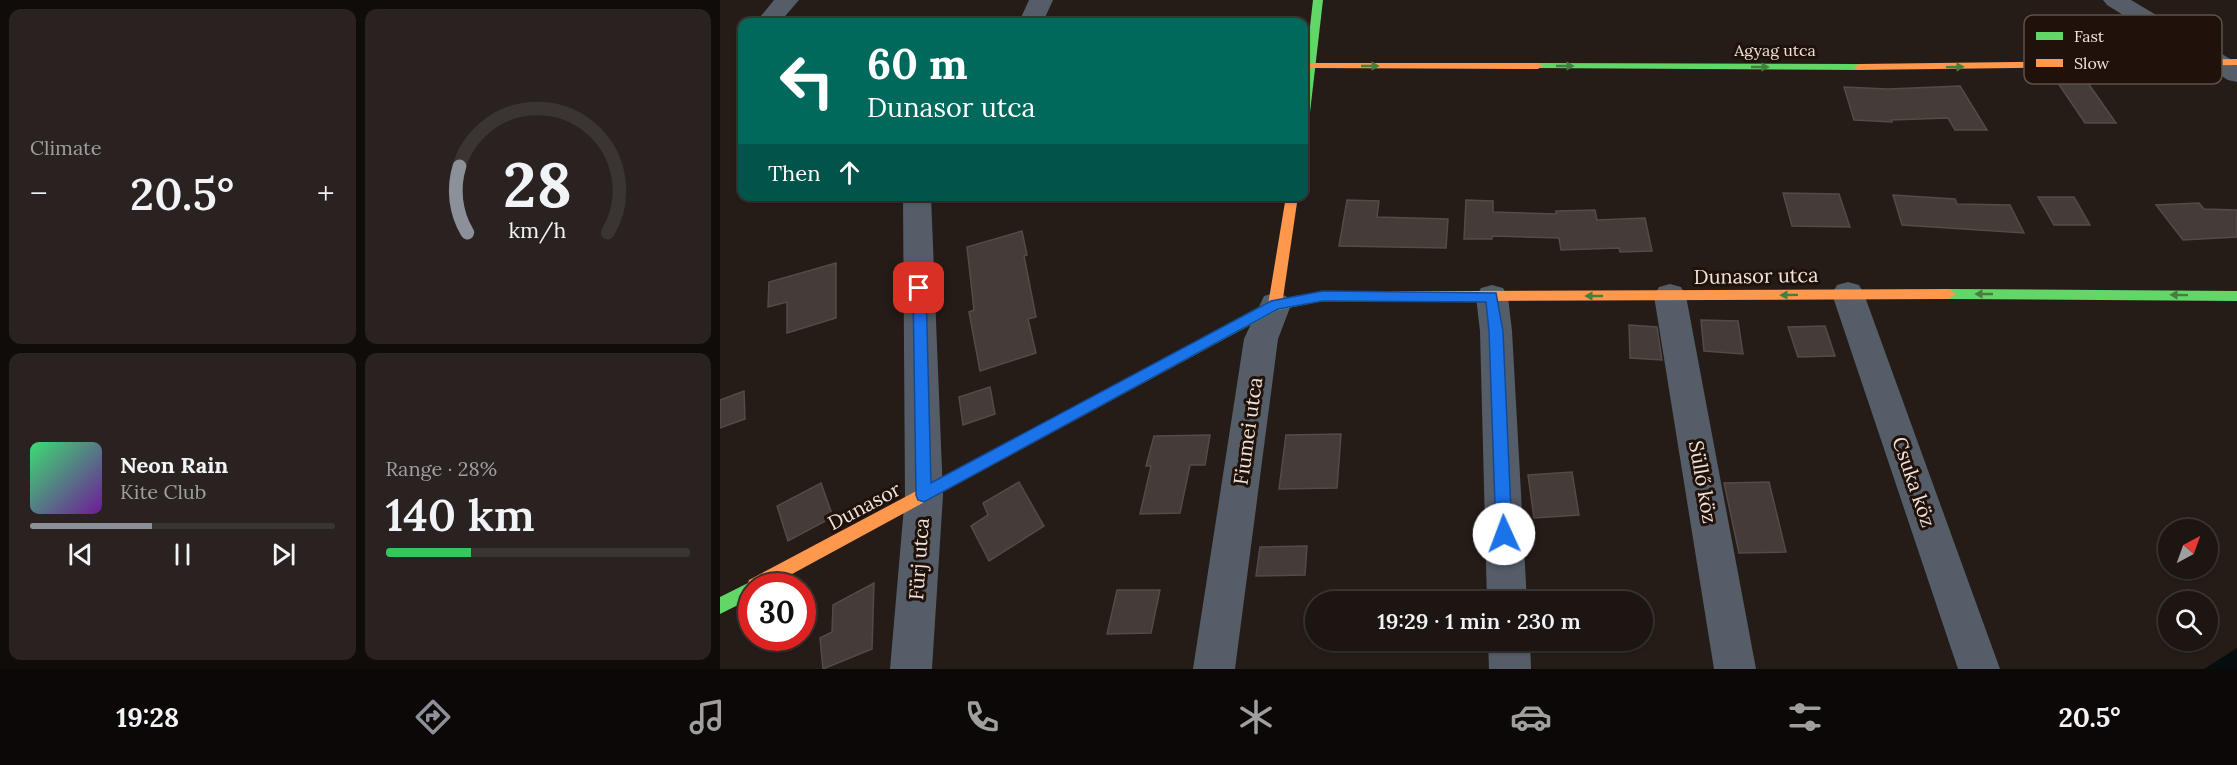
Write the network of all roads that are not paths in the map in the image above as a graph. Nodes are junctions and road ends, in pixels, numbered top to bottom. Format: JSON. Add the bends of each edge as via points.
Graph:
{"nodes":[{"id":1,"x":787,"y":0,"type":"edge"},
{"id":2,"x":1041,"y":0,"type":"edge"},
{"id":3,"x":1318,"y":0,"type":"edge"},
{"id":4,"x":2115,"y":0,"type":"edge"},
{"id":5,"x":2141,"y":15,"type":"edge"},
{"id":6,"x":771,"y":18,"type":"edge"},
{"id":7,"x":1033,"y":18,"type":"edge"},
{"id":8,"x":1312,"y":66,"type":"junction"},
{"id":9,"x":2024,"y":67,"type":"edge"},
{"id":10,"x":1308,"y":94,"type":"edge"},
{"id":11,"x":917,"y":201,"type":"edge"},
{"id":12,"x":1291,"y":201,"type":"edge"},
{"id":13,"x":1848,"y":294,"type":"junction"},
{"id":14,"x":1670,"y":296,"type":"junction"},
{"id":15,"x":2237,"y":296,"type":"edge"},
{"id":16,"x":1492,"y":297,"type":"junction"},
{"id":17,"x":1275,"y":304,"type":"junction"},
{"id":18,"x":924,"y":495,"type":"junction"},
{"id":19,"x":779,"y":573,"type":"edge"},
{"id":20,"x":1507,"y":591,"type":"edge"},
{"id":21,"x":738,"y":596,"type":"edge"},
{"id":22,"x":720,"y":606,"type":"edge"},
{"id":23,"x":1509,"y":651,"type":"edge"},
{"id":24,"x":911,"y":669,"type":"edge"},
{"id":25,"x":1214,"y":669,"type":"edge"},
{"id":26,"x":1510,"y":669,"type":"edge"},
{"id":27,"x":1735,"y":669,"type":"edge"},
{"id":28,"x":1979,"y":669,"type":"edge"}],
"edges":[{"from":1,"to":6,"type":"street"},
{"from":2,"to":7,"type":"street"},
{"from":3,"to":8,"type":"street"},
{"from":4,"to":5,"type":"street"},
{"from":8,"to":9,"type":"street","name":"Agyag utca","one_way":true},
{"from":8,"to":10,"type":"street"},
{"from":11,"to":18,"type":"street","name":"Fürj utca"},
{"from":12,"to":17,"type":"street","name":"Fiumei utca"},
{"from":13,"to":14,"type":"street","name":"Dunasor utca","one_way":true},
{"from":15,"to":13,"type":"street","name":"Dunasor utca","one_way":true},
{"from":13,"to":28,"type":"street","name":"Csuka köz"},
{"from":14,"to":16,"type":"street","name":"Dunasor utca","one_way":true},
{"from":14,"to":27,"type":"street","name":"Süllő köz"},
{"from":16,"to":17,"type":"street","name":"Dunasor utca","via":[[1323,296]]},
{"from":16,"to":20,"type":"street"},
{"from":17,"to":18,"type":"street","name":"Dunasor"},
{"from":17,"to":25,"type":"street","name":"Fiumei utca","via":[[1261,339]]},
{"from":18,"to":19,"type":"street","name":"Dunasor"},
{"from":18,"to":24,"type":"street","name":"Fürj utca"},
{"from":21,"to":22,"type":"street","name":"Dunasor"},
{"from":23,"to":26,"type":"street"}]}
